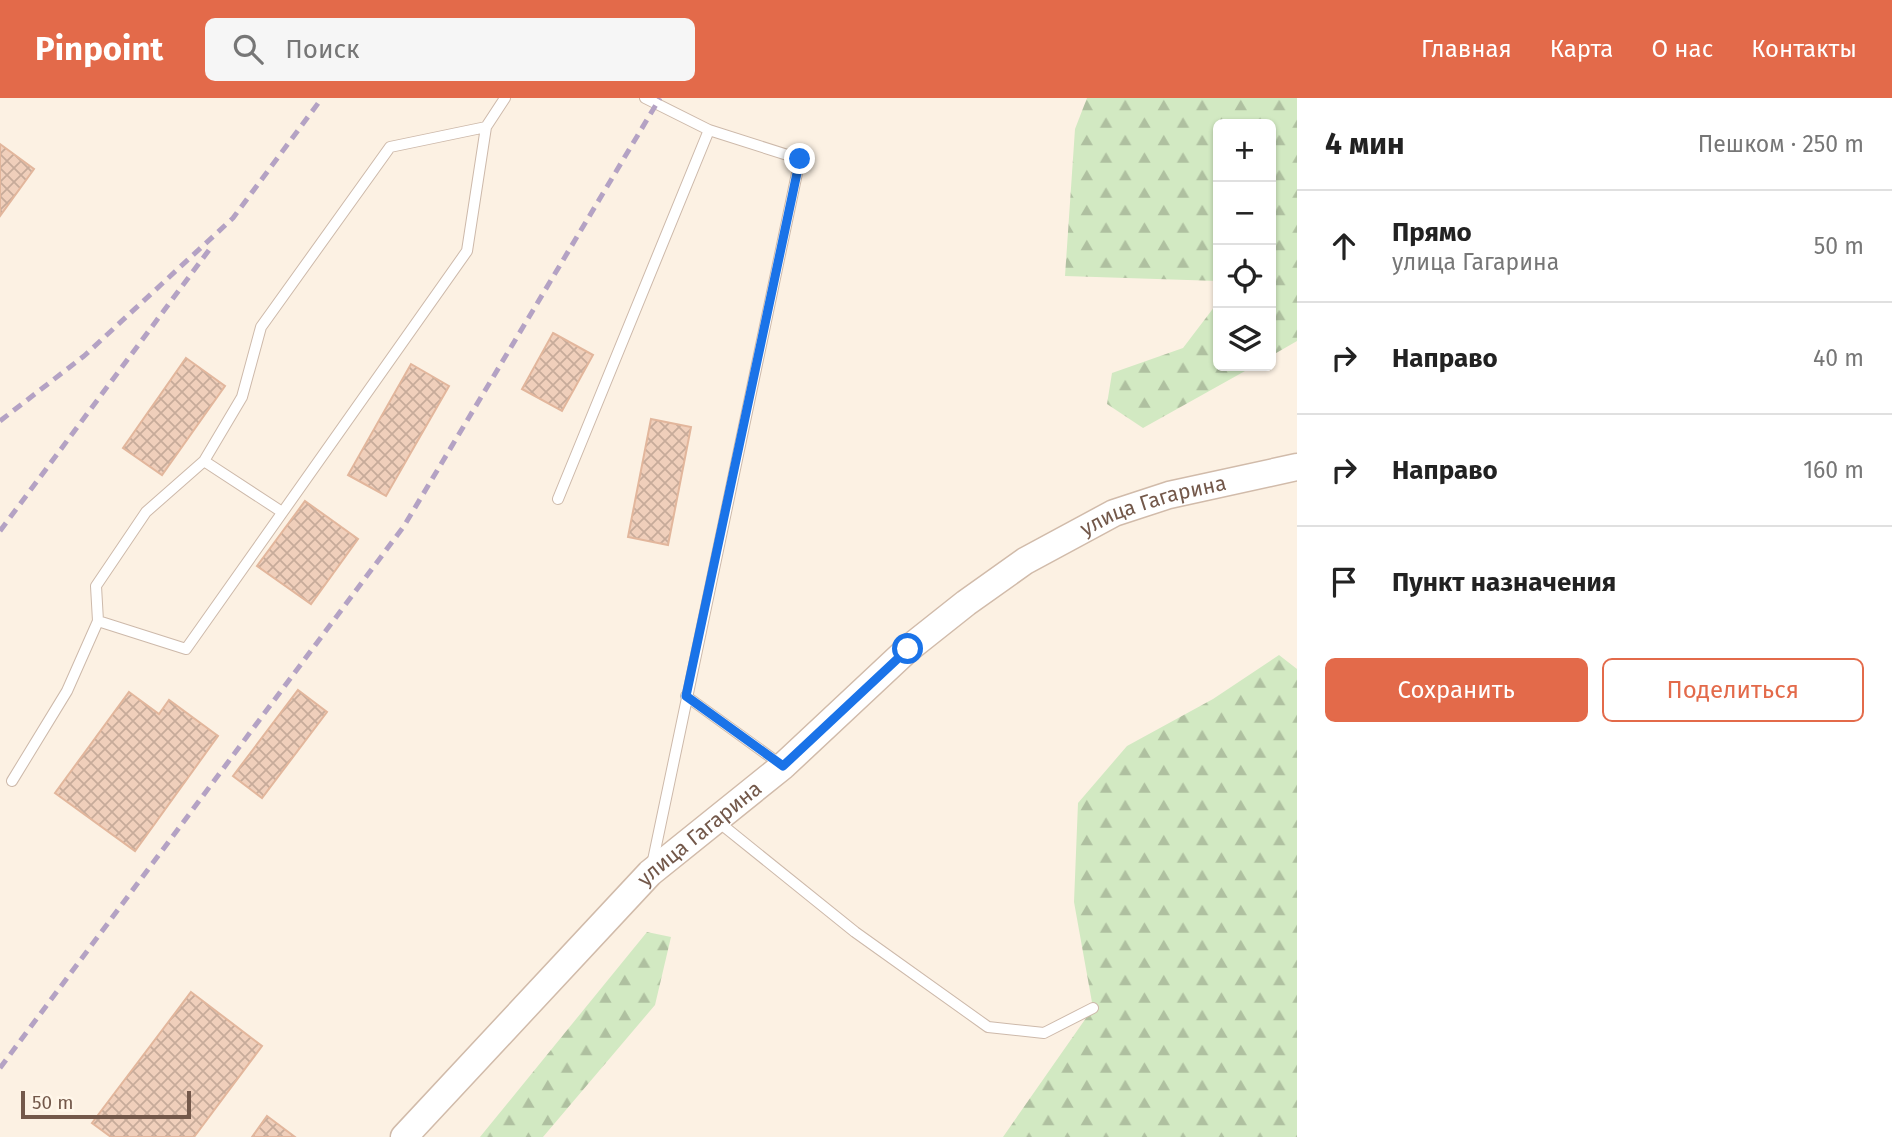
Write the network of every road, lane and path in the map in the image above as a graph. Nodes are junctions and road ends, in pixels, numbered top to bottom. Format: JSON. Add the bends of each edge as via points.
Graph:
{"nodes":[{"id":1,"x":505,"y":98,"type":"edge"},
{"id":2,"x":645,"y":98,"type":"edge"},
{"id":3,"x":486,"y":127,"type":"junction"},
{"id":4,"x":709,"y":130,"type":"junction"},
{"id":5,"x":204,"y":461,"type":"junction"},
{"id":6,"x":1297,"y":467,"type":"edge"},
{"id":7,"x":558,"y":499,"type":"dead end"},
{"id":8,"x":282,"y":513,"type":"junction"},
{"id":9,"x":98,"y":621,"type":"junction"},
{"id":10,"x":686,"y":696,"type":"junction"},
{"id":11,"x":783,"y":766,"type":"junction"},
{"id":12,"x":12,"y":781,"type":"dead end"},
{"id":13,"x":715,"y":820,"type":"junction"},
{"id":14,"x":650,"y":873,"type":"junction"},
{"id":15,"x":1093,"y":1008,"type":"dead end"},
{"id":16,"x":404,"y":1137,"type":"edge"}],
"edges":[{"from":1,"to":3,"type":"lane"},
{"from":2,"to":4,"type":"lane"},
{"from":3,"to":5,"type":"lane","via":[[390,147],[261,327],[242,397]]},
{"from":3,"to":8,"type":"lane","via":[[467,251]]},
{"from":4,"to":7,"type":"lane"},
{"from":4,"to":10,"type":"lane","via":[[800,159]]},
{"from":5,"to":8,"type":"lane"},
{"from":5,"to":9,"type":"lane","via":[[146,513],[96,586]]},
{"from":6,"to":11,"type":"main road","name":"улица Гагарина","via":[[1114,513],[1025,561],[908,649]]},
{"from":8,"to":9,"type":"lane","via":[[186,649]]},
{"from":9,"to":12,"type":"lane","via":[[67,691]]},
{"from":10,"to":11,"type":"lane"},
{"from":10,"to":14,"type":"lane"},
{"from":11,"to":13,"type":"main road","name":"улица Гагарина"},
{"from":13,"to":14,"type":"main road","name":"улица Гагарина"},
{"from":13,"to":15,"type":"lane","via":[[855,932],[988,1027],[1044,1033]]},
{"from":14,"to":16,"type":"main road","name":"улица Гагарина"}]}
